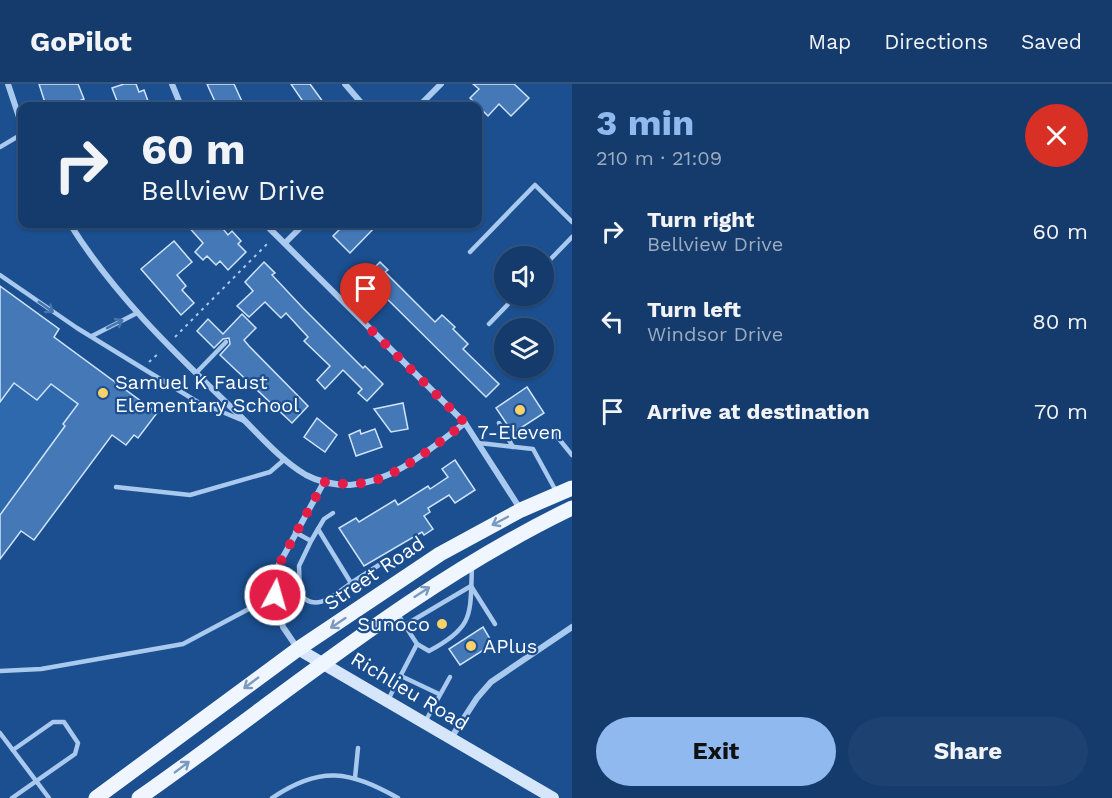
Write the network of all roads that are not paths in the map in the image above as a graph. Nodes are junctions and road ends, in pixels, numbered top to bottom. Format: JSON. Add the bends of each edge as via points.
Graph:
{"nodes":[{"id":1,"x":8,"y":84,"type":"edge"},
{"id":2,"x":172,"y":84,"type":"edge"},
{"id":3,"x":345,"y":84,"type":"edge"},
{"id":4,"x":441,"y":84,"type":"edge"},
{"id":5,"x":179,"y":102,"type":"edge"},
{"id":6,"x":361,"y":102,"type":"edge"},
{"id":7,"x":423,"y":102,"type":"edge"},
{"id":8,"x":18,"y":114,"type":"edge"},
{"id":9,"x":18,"y":136,"type":"edge"},
{"id":10,"x":0,"y":147,"type":"edge"},
{"id":11,"x":572,"y":222,"type":"edge"},
{"id":12,"x":73,"y":228,"type":"edge"},
{"id":13,"x":269,"y":228,"type":"edge"},
{"id":14,"x":300,"y":228,"type":"edge"},
{"id":15,"x":572,"y":237,"type":"edge"},
{"id":16,"x":285,"y":243,"type":"junction"},
{"id":17,"x":470,"y":252,"type":"dead end"},
{"id":18,"x":554,"y":256,"type":"edge"},
{"id":19,"x":0,"y":275,"type":"edge"},
{"id":20,"x":506,"y":306,"type":"edge"},
{"id":21,"x":137,"y":313,"type":"junction"},
{"id":22,"x":489,"y":324,"type":"dead end"},
{"id":23,"x":92,"y":336,"type":"junction"},
{"id":24,"x":225,"y":342,"type":"dead end"},
{"id":25,"x":196,"y":373,"type":"junction"},
{"id":26,"x":246,"y":422,"type":"junction"},
{"id":27,"x":465,"y":423,"type":"junction"},
{"id":28,"x":499,"y":423,"type":"dead end"},
{"id":29,"x":555,"y":434,"type":"dead end"},
{"id":30,"x":479,"y":443,"type":"junction"},
{"id":31,"x":513,"y":447,"type":"junction"},
{"id":32,"x":572,"y":454,"type":"edge"},
{"id":33,"x":285,"y":459,"type":"junction"},
{"id":34,"x":324,"y":482,"type":"junction"},
{"id":35,"x":116,"y":487,"type":"dead end"},
{"id":36,"x":565,"y":491,"type":"edge"},
{"id":37,"x":572,"y":508,"type":"edge"},
{"id":38,"x":521,"y":510,"type":"junction"},
{"id":39,"x":333,"y":513,"type":"dead end"},
{"id":40,"x":318,"y":529,"type":"junction"},
{"id":41,"x":296,"y":532,"type":"junction"},
{"id":42,"x":311,"y":541,"type":"junction"},
{"id":43,"x":472,"y":561,"type":"junction"},
{"id":44,"x":379,"y":565,"type":"dead end"},
{"id":45,"x":351,"y":583,"type":"junction"},
{"id":46,"x":471,"y":586,"type":"junction"},
{"id":47,"x":275,"y":595,"type":"junction"},
{"id":48,"x":396,"y":610,"type":"junction"},
{"id":49,"x":495,"y":624,"type":"dead end"},
{"id":50,"x":405,"y":625,"type":"junction"},
{"id":51,"x":572,"y":627,"type":"edge"},
{"id":52,"x":417,"y":644,"type":"junction"},
{"id":53,"x":298,"y":649,"type":"junction"},
{"id":54,"x":323,"y":663,"type":"junction"},
{"id":55,"x":0,"y":671,"type":"edge"},
{"id":56,"x":400,"y":676,"type":"junction"},
{"id":57,"x":450,"y":677,"type":"dead end"},
{"id":58,"x":439,"y":694,"type":"junction"},
{"id":59,"x":388,"y":701,"type":"junction"},
{"id":60,"x":424,"y":723,"type":"junction"},
{"id":61,"x":0,"y":733,"type":"edge"},
{"id":62,"x":451,"y":738,"type":"junction"},
{"id":63,"x":358,"y":748,"type":"dead end"},
{"id":64,"x":13,"y":750,"type":"junction"},
{"id":65,"x":355,"y":778,"type":"junction"},
{"id":66,"x":36,"y":781,"type":"junction"},
{"id":67,"x":12,"y":798,"type":"edge"},
{"id":68,"x":49,"y":798,"type":"edge"},
{"id":69,"x":96,"y":798,"type":"edge"},
{"id":70,"x":139,"y":798,"type":"edge"},
{"id":71,"x":272,"y":798,"type":"edge"},
{"id":72,"x":398,"y":798,"type":"edge"},
{"id":73,"x":552,"y":798,"type":"edge"}],
"edges":[{"from":1,"to":8,"type":"street"},
{"from":2,"to":5,"type":"street"},
{"from":3,"to":6,"type":"street"},
{"from":4,"to":7,"type":"street"},
{"from":9,"to":10,"type":"lane"},
{"from":11,"to":17,"type":"lane","via":[[535,185]]},
{"from":12,"to":21,"type":"street"},
{"from":13,"to":16,"type":"street"},
{"from":14,"to":16,"type":"street"},
{"from":15,"to":18,"type":"lane"},
{"from":16,"to":27,"type":"street"},
{"from":19,"to":23,"type":"lane","one_way":true},
{"from":20,"to":22,"type":"lane"},
{"from":23,"to":21,"type":"lane","one_way":true},
{"from":21,"to":25,"type":"street"},
{"from":23,"to":26,"type":"lane","via":[[196,401]]},
{"from":24,"to":25,"type":"lane"},
{"from":25,"to":26,"type":"street"},
{"from":26,"to":33,"type":"street"},
{"from":27,"to":30,"type":"street"},
{"from":27,"to":34,"type":"street","via":[[378,480]]},
{"from":28,"to":31,"type":"lane"},
{"from":29,"to":32,"type":"lane"},
{"from":30,"to":31,"type":"lane"},
{"from":30,"to":38,"type":"street"},
{"from":31,"to":36,"type":"lane","via":[[533,449]]},
{"from":33,"to":34,"type":"street"},
{"from":33,"to":35,"type":"lane","via":[[270,472],[190,495]]},
{"from":34,"to":41,"type":"street","name":"Richlieu Road"},
{"from":36,"to":38,"type":"main road","name":"Street Road"},
{"from":37,"to":43,"type":"main road"},
{"from":38,"to":53,"type":"main road","name":"Street Road","one_way":true,"via":[[440,554]]},
{"from":39,"to":40,"type":"lane"},
{"from":40,"to":42,"type":"lane"},
{"from":40,"to":45,"type":"lane"},
{"from":41,"to":42,"type":"lane"},
{"from":41,"to":47,"type":"street","name":"Richlieu Road","via":[[277,568]]},
{"from":42,"to":45,"type":"lane","via":[[299,566],[300,594],[304,599],[320,603]]},
{"from":43,"to":46,"type":"lane"},
{"from":48,"to":43,"type":"main road","one_way":true},
{"from":44,"to":45,"type":"lane"},
{"from":46,"to":49,"type":"lane"},
{"from":46,"to":50,"type":"lane"},
{"from":46,"to":52,"type":"lane","via":[[468,620],[453,638],[429,651]]},
{"from":47,"to":53,"type":"street","name":"Richlieu Road","via":[[283,627]]},
{"from":47,"to":55,"type":"lane","via":[[183,644],[40,669]]},
{"from":48,"to":50,"type":"lane"},
{"from":48,"to":54,"type":"main road"},
{"from":50,"to":52,"type":"lane"},
{"from":51,"to":62,"type":"street","via":[[490,682]]},
{"from":52,"to":56,"type":"lane"},
{"from":53,"to":54,"type":"main road","name":"Richlieu Road"},
{"from":53,"to":69,"type":"main road","name":"Street Road","one_way":true},
{"from":54,"to":59,"type":"main road","name":"Richlieu Road"},
{"from":70,"to":54,"type":"main road","one_way":true},
{"from":56,"to":58,"type":"lane"},
{"from":56,"to":59,"type":"lane"},
{"from":57,"to":58,"type":"lane"},
{"from":58,"to":60,"type":"lane"},
{"from":59,"to":60,"type":"main road","name":"Richlieu Road"},
{"from":60,"to":62,"type":"main road","name":"Richlieu Road"},
{"from":61,"to":64,"type":"lane"},
{"from":62,"to":73,"type":"main road","name":"Richlieu Road"},
{"from":63,"to":65,"type":"lane"},
{"from":64,"to":66,"type":"lane"},
{"from":64,"to":66,"type":"lane","via":[[54,722],[64,722],[78,743],[75,754]]},
{"from":65,"to":71,"type":"lane","via":[[316,776],[293,784]]},
{"from":65,"to":72,"type":"lane"},
{"from":66,"to":67,"type":"lane"},
{"from":66,"to":68,"type":"lane"}]}
